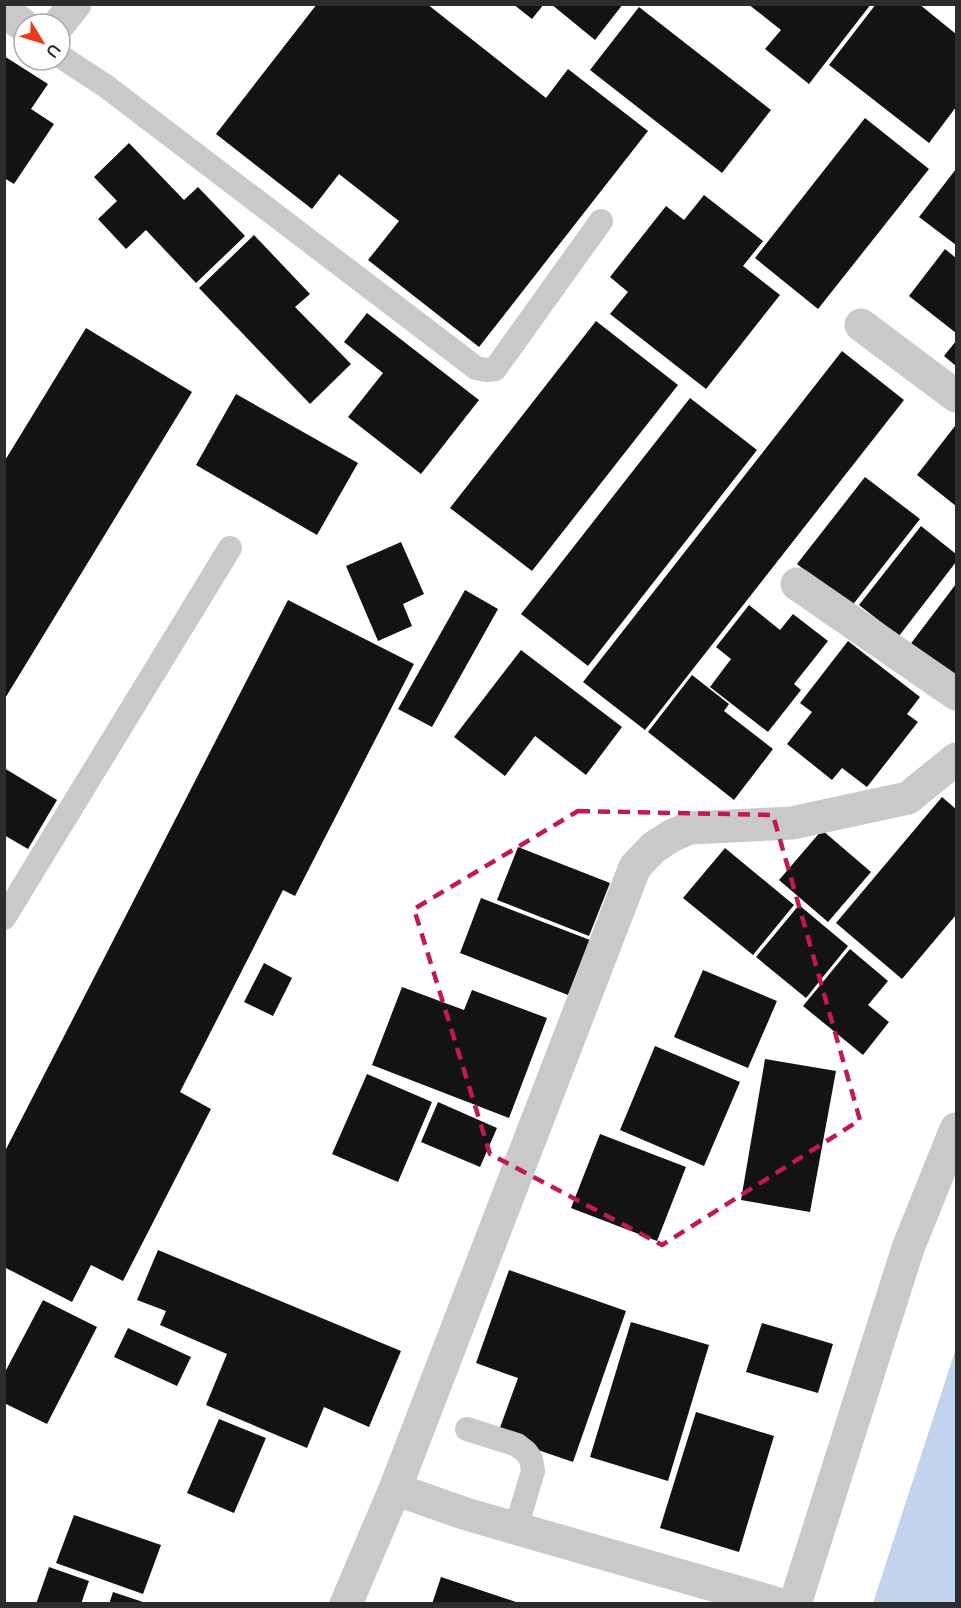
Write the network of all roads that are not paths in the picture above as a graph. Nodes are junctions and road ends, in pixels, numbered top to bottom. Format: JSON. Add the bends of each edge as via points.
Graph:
{"nodes":[{"id":1,"x":72,"y":64,"type":"edge"},
{"id":2,"x":601,"y":221,"type":"dead end"},
{"id":3,"x":861,"y":325,"type":"dead end"},
{"id":4,"x":957,"y":396,"type":"edge"},
{"id":5,"x":230,"y":548,"type":"dead end"},
{"id":6,"x":797,"y":584,"type":"dead end"},
{"id":7,"x":957,"y":694,"type":"edge"},
{"id":8,"x":957,"y":759,"type":"edge"},
{"id":9,"x":4,"y":918,"type":"edge"},
{"id":10,"x":957,"y":1129,"type":"edge"},
{"id":11,"x":467,"y":1430,"type":"dead end"},
{"id":12,"x":395,"y":1488,"type":"junction"},
{"id":13,"x":516,"y":1528,"type":"junction"},
{"id":14,"x":346,"y":1604,"type":"edge"},
{"id":15,"x":779,"y":1604,"type":"edge"},
{"id":16,"x":795,"y":1604,"type":"edge"}],
"edges":[{"from":1,"to":2,"type":"lane","via":[[164,129],[476,368],[495,369]]},
{"from":3,"to":4,"type":"street"},
{"from":5,"to":9,"type":"lane"},
{"from":6,"to":7,"type":"street"},
{"from":8,"to":12,"type":"street","via":[[908,798],[792,823],[690,828],[653,848],[635,867]]},
{"from":10,"to":16,"type":"street","via":[[908,1248]]},
{"from":11,"to":13,"type":"lane","via":[[517,1445],[531,1459],[533,1471]]},
{"from":12,"to":13,"type":"street"},
{"from":12,"to":14,"type":"street"},
{"from":13,"to":15,"type":"street"}]}
